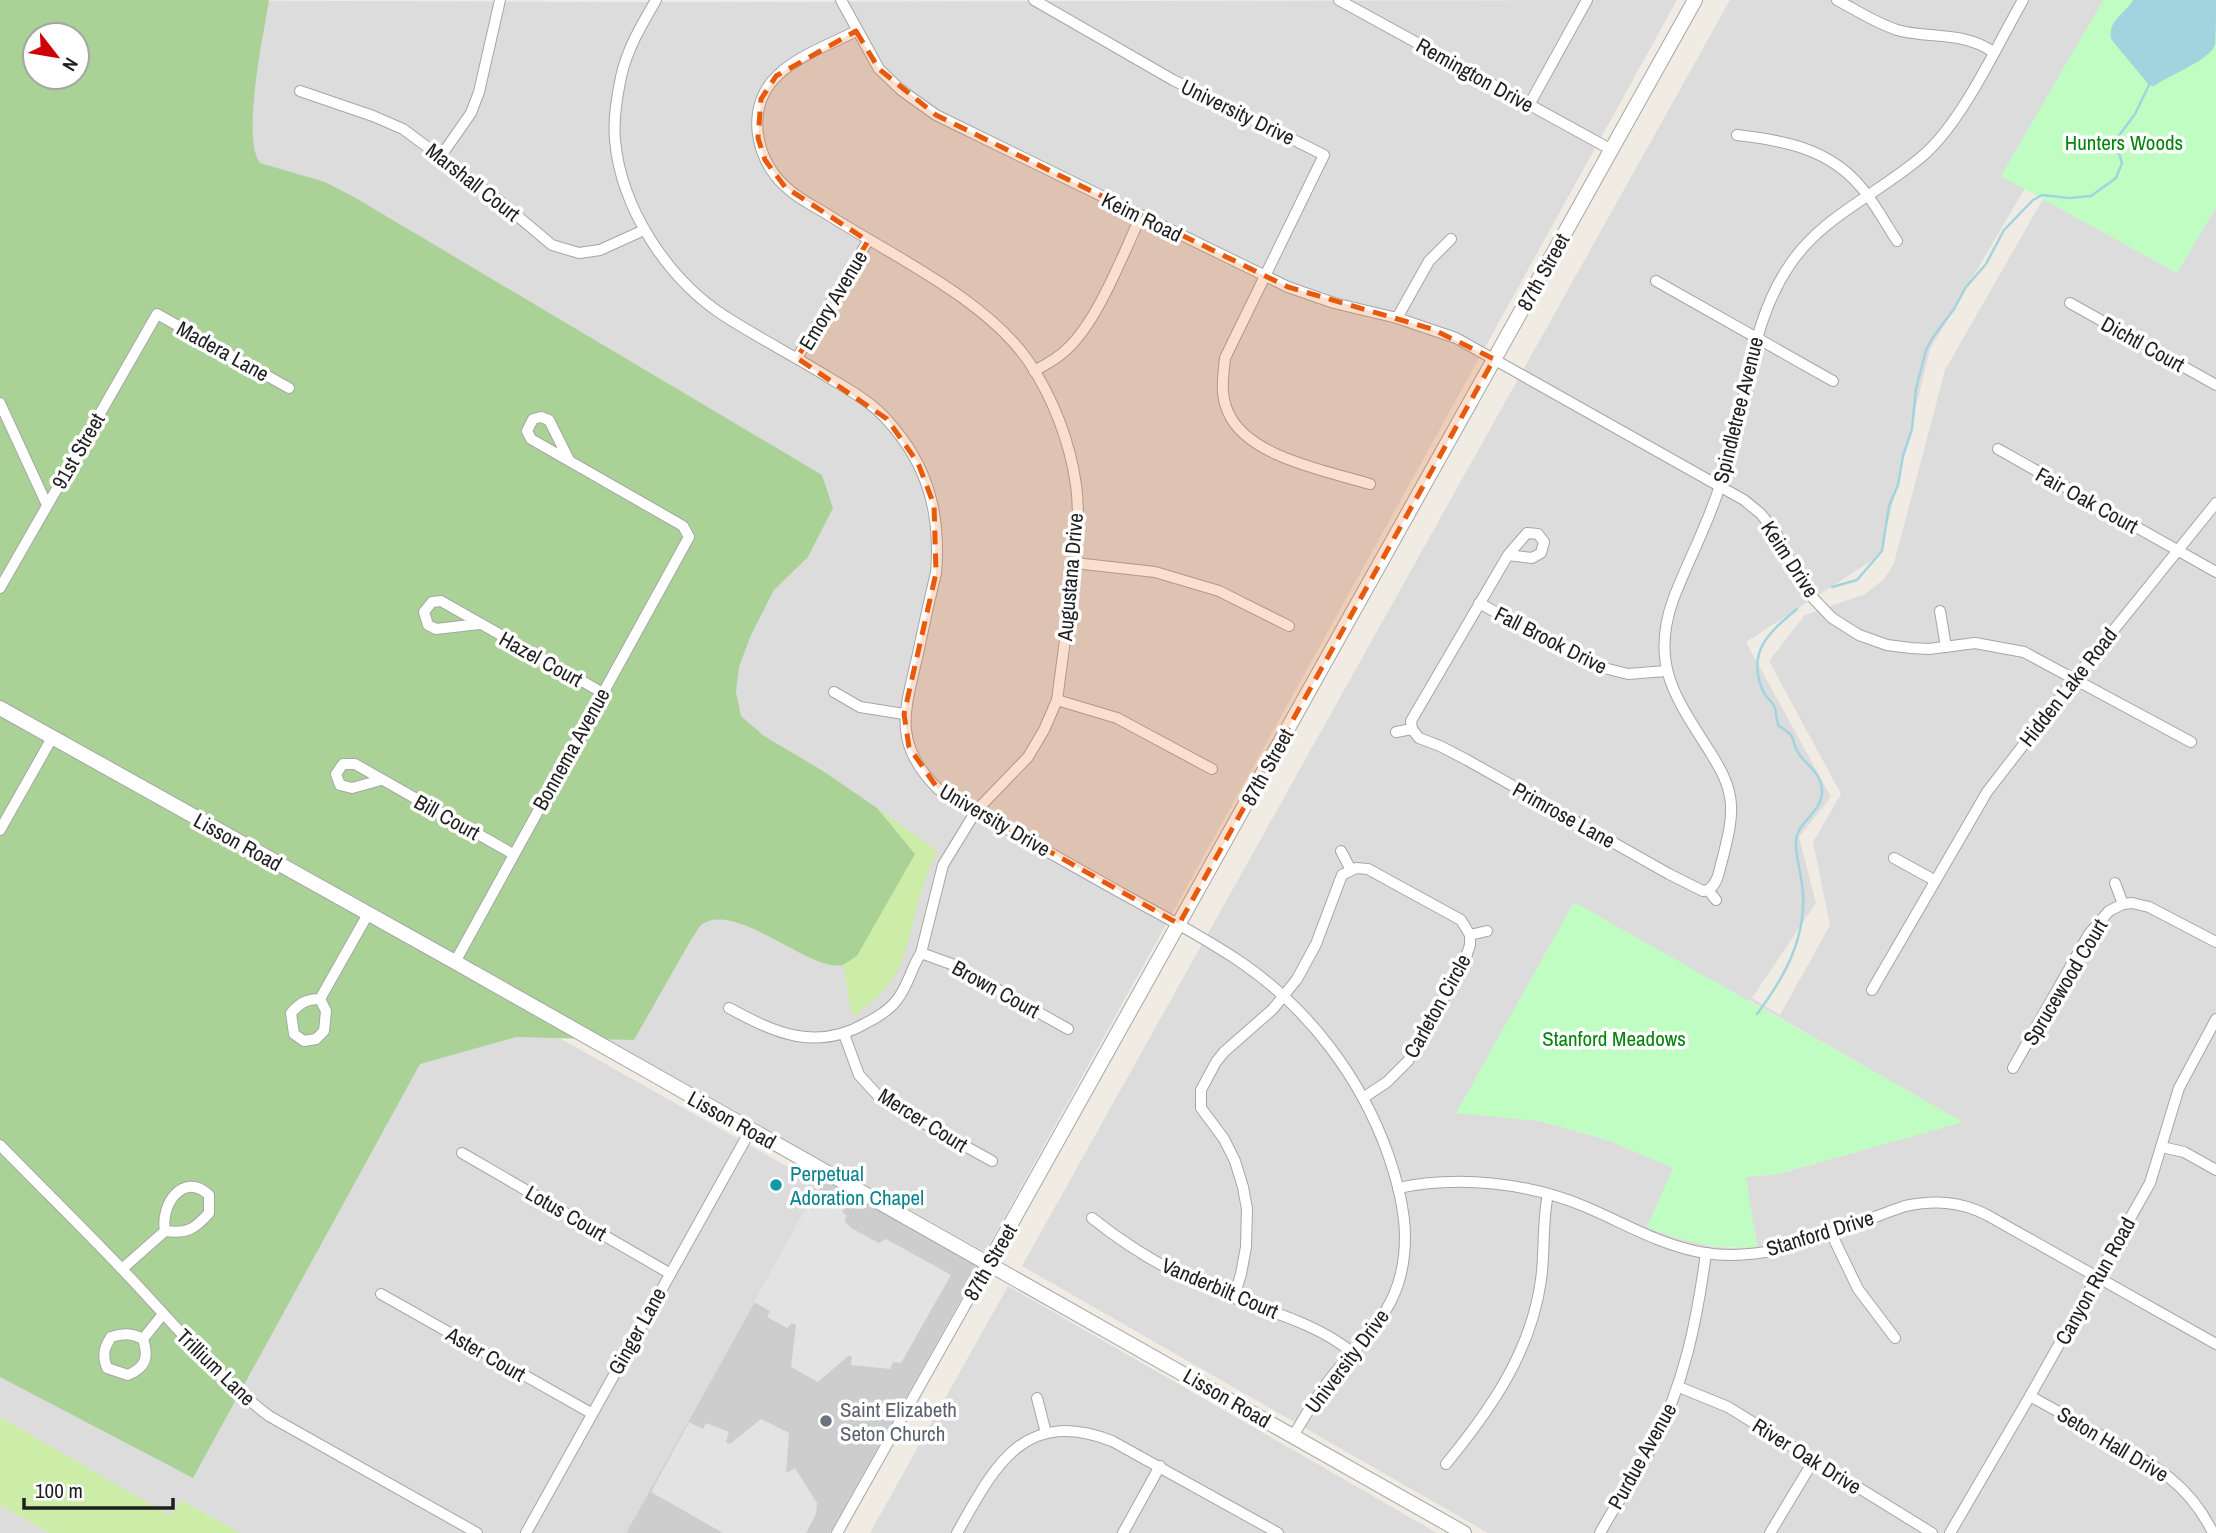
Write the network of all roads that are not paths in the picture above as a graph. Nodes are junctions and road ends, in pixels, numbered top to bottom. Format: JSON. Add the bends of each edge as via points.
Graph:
{"nodes":[{"id":1,"x":500,"y":0,"type":"edge"},
{"id":2,"x":656,"y":0,"type":"edge"},
{"id":3,"x":841,"y":0,"type":"edge"},
{"id":4,"x":1034,"y":0,"type":"edge"},
{"id":5,"x":1339,"y":0,"type":"edge"},
{"id":6,"x":1587,"y":0,"type":"edge"},
{"id":7,"x":1695,"y":0,"type":"edge"},
{"id":8,"x":1837,"y":0,"type":"edge"},
{"id":9,"x":2023,"y":0,"type":"edge"},
{"id":10,"x":856,"y":31,"type":"junction"},
{"id":11,"x":1993,"y":52,"type":"junction"},
{"id":12,"x":300,"y":91,"type":"dead end"},
{"id":13,"x":1529,"y":105,"type":"junction"},
{"id":14,"x":1737,"y":135,"type":"dead end"},
{"id":15,"x":1610,"y":149,"type":"junction"},
{"id":16,"x":441,"y":156,"type":"junction"},
{"id":17,"x":1868,"y":195,"type":"junction"},
{"id":18,"x":1141,"y":216,"type":"junction"},
{"id":19,"x":644,"y":230,"type":"junction"},
{"id":20,"x":1451,"y":239,"type":"dead end"},
{"id":21,"x":868,"y":241,"type":"junction"},
{"id":22,"x":1897,"y":241,"type":"dead end"},
{"id":23,"x":1263,"y":276,"type":"junction"},
{"id":24,"x":1656,"y":281,"type":"dead end"},
{"id":25,"x":2070,"y":303,"type":"dead end"},
{"id":26,"x":156,"y":314,"type":"joint"},
{"id":27,"x":1397,"y":318,"type":"junction"},
{"id":28,"x":1756,"y":337,"type":"junction"},
{"id":29,"x":797,"y":358,"type":"junction"},
{"id":30,"x":1494,"y":359,"type":"junction"},
{"id":31,"x":1034,"y":371,"type":"junction"},
{"id":32,"x":1833,"y":381,"type":"dead end"},
{"id":33,"x":2216,"y":384,"type":"edge"},
{"id":34,"x":289,"y":388,"type":"dead end"},
{"id":35,"x":0,"y":403,"type":"edge"},
{"id":36,"x":1998,"y":449,"type":"dead end"},
{"id":37,"x":569,"y":460,"type":"dead end"},
{"id":38,"x":1370,"y":484,"type":"dead end"},
{"id":39,"x":1720,"y":486,"type":"junction"},
{"id":40,"x":2216,"y":503,"type":"edge"},
{"id":41,"x":47,"y":505,"type":"junction"},
{"id":42,"x":2177,"y":550,"type":"junction"},
{"id":43,"x":1508,"y":555,"type":"dead end"},
{"id":44,"x":1075,"y":564,"type":"junction"},
{"id":45,"x":2216,"y":572,"type":"edge"},
{"id":46,"x":0,"y":588,"type":"edge"},
{"id":47,"x":1479,"y":603,"type":"junction"},
{"id":48,"x":1940,"y":611,"type":"dead end"},
{"id":49,"x":479,"y":624,"type":"junction"},
{"id":50,"x":1289,"y":625,"type":"dead end"},
{"id":51,"x":1946,"y":647,"type":"junction"},
{"id":52,"x":1666,"y":671,"type":"junction"},
{"id":53,"x":2075,"y":678,"type":"junction"},
{"id":54,"x":834,"y":692,"type":"dead end"},
{"id":55,"x":603,"y":693,"type":"junction"},
{"id":56,"x":1057,"y":700,"type":"junction"},
{"id":57,"x":0,"y":708,"type":"edge"},
{"id":58,"x":904,"y":714,"type":"junction"},
{"id":59,"x":1412,"y":729,"type":"junction"},
{"id":60,"x":1396,"y":733,"type":"dead end"},
{"id":61,"x":52,"y":738,"type":"junction"},
{"id":62,"x":2191,"y":742,"type":"dead end"},
{"id":63,"x":1212,"y":769,"type":"dead end"},
{"id":64,"x":381,"y":780,"type":"dead end"},
{"id":65,"x":975,"y":811,"type":"junction"},
{"id":66,"x":0,"y":830,"type":"edge"},
{"id":67,"x":1342,"y":851,"type":"dead end"},
{"id":68,"x":513,"y":853,"type":"junction"},
{"id":69,"x":1895,"y":858,"type":"dead end"},
{"id":70,"x":1351,"y":870,"type":"junction"},
{"id":71,"x":1934,"y":880,"type":"junction"},
{"id":72,"x":2115,"y":883,"type":"dead end"},
{"id":73,"x":1712,"y":895,"type":"joint"},
{"id":74,"x":2123,"y":904,"type":"junction"},
{"id":75,"x":368,"y":914,"type":"junction"},
{"id":76,"x":1179,"y":925,"type":"junction"},
{"id":77,"x":1487,"y":931,"type":"dead end"},
{"id":78,"x":1470,"y":935,"type":"junction"},
{"id":79,"x":2216,"y":942,"type":"edge"},
{"id":80,"x":921,"y":953,"type":"junction"},
{"id":81,"x":454,"y":962,"type":"junction"},
{"id":82,"x":1872,"y":990,"type":"dead end"},
{"id":83,"x":1283,"y":997,"type":"junction"},
{"id":84,"x":320,"y":999,"type":"dead end"},
{"id":85,"x":729,"y":1008,"type":"dead end"},
{"id":86,"x":2216,"y":1019,"type":"edge"},
{"id":87,"x":1069,"y":1029,"type":"dead end"},
{"id":88,"x":844,"y":1034,"type":"junction"},
{"id":89,"x":2013,"y":1068,"type":"dead end"},
{"id":90,"x":1363,"y":1098,"type":"junction"},
{"id":91,"x":750,"y":1131,"type":"junction"},
{"id":92,"x":0,"y":1145,"type":"edge"},
{"id":93,"x":2162,"y":1147,"type":"junction"},
{"id":94,"x":462,"y":1153,"type":"dead end"},
{"id":95,"x":992,"y":1161,"type":"dead end"},
{"id":96,"x":2216,"y":1170,"type":"edge"},
{"id":97,"x":1398,"y":1188,"type":"junction"},
{"id":98,"x":1548,"y":1194,"type":"junction"},
{"id":99,"x":1091,"y":1218,"type":"dead end"},
{"id":100,"x":165,"y":1231,"type":"junction"},
{"id":101,"x":1831,"y":1233,"type":"junction"},
{"id":102,"x":1706,"y":1253,"type":"junction"},
{"id":103,"x":989,"y":1263,"type":"junction"},
{"id":104,"x":122,"y":1269,"type":"junction"},
{"id":105,"x":669,"y":1273,"type":"junction"},
{"id":106,"x":2097,"y":1278,"type":"junction"},
{"id":107,"x":382,"y":1294,"type":"dead end"},
{"id":108,"x":1234,"y":1297,"type":"junction"},
{"id":109,"x":163,"y":1314,"type":"junction"},
{"id":110,"x":1895,"y":1338,"type":"dead end"},
{"id":111,"x":143,"y":1339,"type":"junction"},
{"id":112,"x":2216,"y":1344,"type":"edge"},
{"id":113,"x":1353,"y":1353,"type":"junction"},
{"id":114,"x":1679,"y":1387,"type":"junction"},
{"id":115,"x":2030,"y":1396,"type":"junction"},
{"id":116,"x":1037,"y":1398,"type":"dead end"},
{"id":117,"x":591,"y":1413,"type":"junction"},
{"id":118,"x":1046,"y":1433,"type":"junction"},
{"id":119,"x":1293,"y":1436,"type":"junction"},
{"id":120,"x":1814,"y":1460,"type":"junction"},
{"id":121,"x":1446,"y":1464,"type":"dead end"},
{"id":122,"x":1160,"y":1466,"type":"junction"},
{"id":123,"x":1446,"y":1529,"type":"edge"},
{"id":124,"x":477,"y":1533,"type":"edge"},
{"id":125,"x":526,"y":1533,"type":"edge"},
{"id":126,"x":837,"y":1533,"type":"edge"},
{"id":127,"x":957,"y":1533,"type":"edge"},
{"id":128,"x":1123,"y":1533,"type":"edge"},
{"id":129,"x":1278,"y":1533,"type":"edge"},
{"id":130,"x":1464,"y":1533,"type":"edge"},
{"id":131,"x":1600,"y":1533,"type":"edge"},
{"id":132,"x":1770,"y":1533,"type":"edge"},
{"id":133,"x":1932,"y":1533,"type":"edge"},
{"id":134,"x":1950,"y":1533,"type":"edge"},
{"id":135,"x":2213,"y":1533,"type":"edge"}],
"edges":[{"from":1,"to":16,"type":"street","via":[[479,92],[471,113]]},
{"from":2,"to":19,"type":"street","name":"University Drive","via":[[637,32],[621,75],[614,139],[621,174]]},
{"from":3,"to":10,"type":"street","name":"Keim Road"},
{"from":4,"to":23,"type":"street","name":"University Drive","via":[[1173,80],[1324,155]]},
{"from":5,"to":13,"type":"street","name":"Remington Drive"},
{"from":6,"to":13,"type":"street"},
{"from":7,"to":15,"type":"street","name":"87th Street"},
{"from":8,"to":11,"type":"street","via":[[1888,27],[1966,39]]},
{"from":9,"to":11,"type":"street","name":"Spindletree Avenue"},
{"from":10,"to":18,"type":"street","name":"Keim Road","via":[[879,69],[936,115]]},
{"from":10,"to":21,"type":"street","name":"Augustana Drive","via":[[776,76],[761,99],[758,138],[765,160],[785,187]]},
{"from":11,"to":17,"type":"street","name":"Spindletree Avenue","via":[[1943,134],[1906,170]]},
{"from":12,"to":16,"type":"street","name":"Marshall Court","via":[[403,129]]},
{"from":13,"to":15,"type":"street","name":"Remington Drive"},
{"from":14,"to":17,"type":"street","via":[[1790,142],[1810,151],[1847,173]]},
{"from":15,"to":30,"type":"street","name":"87th Street"},
{"from":16,"to":19,"type":"street","name":"Marshall Court","via":[[552,245],[579,253],[600,250]]},
{"from":17,"to":22,"type":"street"},
{"from":17,"to":28,"type":"street","name":"Spindletree Avenue","via":[[1822,228],[1790,263],[1769,300]]},
{"from":18,"to":23,"type":"street","name":"Keim Road"},
{"from":18,"to":31,"type":"street","via":[[1079,336],[1059,356]]},
{"from":19,"to":29,"type":"street","name":"University Drive","via":[[673,271],[700,298]]},
{"from":20,"to":27,"type":"street","via":[[1429,261]]},
{"from":21,"to":29,"type":"street","name":"Emory Avenue"},
{"from":21,"to":31,"type":"street","name":"Augustana Drive","via":[[977,310],[1004,333]]},
{"from":23,"to":27,"type":"street","name":"Keim Road","via":[[1334,303]]},
{"from":23,"to":38,"type":"street","via":[[1225,358],[1222,385],[1227,412],[1240,431],[1262,447]]},
{"from":24,"to":28,"type":"street"},
{"from":25,"to":33,"type":"street","name":"Dichtl Court"},
{"from":26,"to":34,"type":"street","name":"Madera Lane"},
{"from":26,"to":41,"type":"street","name":"91st Street"},
{"from":27,"to":30,"type":"street","name":"Keim Road","via":[[1456,338]]},
{"from":28,"to":32,"type":"street"},
{"from":28,"to":39,"type":"street","name":"Spindletree Avenue"},
{"from":29,"to":58,"type":"street","name":"University Drive","via":[[855,393],[887,419],[918,463],[934,505],[936,573]]},
{"from":30,"to":39,"type":"street","name":"Keim Drive"},
{"from":30,"to":76,"type":"street","name":"87th Street"},
{"from":31,"to":44,"type":"street","name":"Augustana Drive","via":[[1057,415],[1073,466],[1078,517]]},
{"from":35,"to":41,"type":"street"},
{"from":36,"to":42,"type":"street","name":"Fair Oak Court"},
{"from":37,"to":55,"type":"street","name":"Bonnema Avenue","via":[[683,526],[688,537]]},
{"from":39,"to":51,"type":"street","name":"Keim Drive","via":[[1744,499],[1769,522],[1801,583],[1832,618],[1887,645]]},
{"from":39,"to":52,"type":"street","name":"Spindletree Avenue","via":[[1667,621]]},
{"from":40,"to":42,"type":"street","name":"Hidden Lake Road"},
{"from":41,"to":46,"type":"street","name":"91st Street"},
{"from":42,"to":45,"type":"street","name":"Fair Oak Court"},
{"from":42,"to":53,"type":"street","name":"Hidden Lake Road"},
{"from":43,"to":47,"type":"street"},
{"from":44,"to":50,"type":"street","via":[[1155,572],[1219,591]]},
{"from":44,"to":56,"type":"street","name":"Augustana Drive"},
{"from":47,"to":52,"type":"street","name":"Fall Brook Drive","via":[[1592,665],[1628,674]]},
{"from":47,"to":59,"type":"street","via":[[1413,714]]},
{"from":48,"to":51,"type":"street"},
{"from":49,"to":49,"type":"street","name":"Hazel Court","via":[[441,601],[432,602],[424,612],[428,625],[436,629]]},
{"from":49,"to":55,"type":"street","name":"Hazel Court"},
{"from":51,"to":53,"type":"street","name":"Keim Drive","via":[[1975,643],[2024,652]]},
{"from":52,"to":73,"type":"street","name":"Spindletree Avenue","via":[[1729,791],[1728,835]]},
{"from":53,"to":62,"type":"street","name":"Keim Drive"},
{"from":53,"to":71,"type":"street","name":"Hidden Lake Road","via":[[1987,792]]},
{"from":54,"to":58,"type":"street","via":[[860,707]]},
{"from":55,"to":68,"type":"street","name":"Bonnema Avenue"},
{"from":56,"to":63,"type":"street","via":[[1117,718]]},
{"from":56,"to":65,"type":"street","name":"Augustana Drive","via":[[1028,757]]},
{"from":57,"to":61,"type":"street","name":"Lisson Road"},
{"from":58,"to":65,"type":"street","name":"University Drive","via":[[909,747],[922,773],[938,789]]},
{"from":59,"to":60,"type":"street"},
{"from":59,"to":73,"type":"street","name":"Primrose Lane","via":[[1419,738]]},
{"from":61,"to":66,"type":"street"},
{"from":61,"to":75,"type":"street","name":"Lisson Road"},
{"from":64,"to":68,"type":"street","name":"Bill Court"},
{"from":65,"to":76,"type":"street","name":"University Drive"},
{"from":65,"to":80,"type":"street","name":"Augustana Drive","via":[[943,865]]},
{"from":67,"to":70,"type":"street"},
{"from":68,"to":81,"type":"street","name":"Bonnema Avenue"},
{"from":69,"to":71,"type":"street"},
{"from":70,"to":78,"type":"street","name":"Carleton Circle","via":[[1379,873],[1461,920]]},
{"from":70,"to":83,"type":"street","via":[[1339,880],[1316,944]]},
{"from":71,"to":82,"type":"street","name":"Hidden Lake Road"},
{"from":72,"to":74,"type":"street","name":"Sprucewood Court"},
{"from":74,"to":79,"type":"street","name":"Sprucewood Court","via":[[2161,911]]},
{"from":74,"to":89,"type":"street","name":"Sprucewood Court","via":[[2104,915],[2088,934]]},
{"from":75,"to":81,"type":"street","name":"Lisson Road"},
{"from":75,"to":84,"type":"street"},
{"from":76,"to":83,"type":"street","name":"University Drive","via":[[1243,964]]},
{"from":76,"to":103,"type":"street","name":"87th Street"},
{"from":77,"to":78,"type":"street","name":"Carleton Circle"},
{"from":78,"to":90,"type":"street","name":"Carleton Circle","via":[[1465,960],[1408,1060],[1387,1083]]},
{"from":80,"to":87,"type":"street","name":"Brown Court","via":[[954,965]]},
{"from":80,"to":88,"type":"street","name":"Augustana Drive","via":[[895,1002]]},
{"from":81,"to":91,"type":"street","name":"Lisson Road"},
{"from":83,"to":90,"type":"street","name":"University Drive","via":[[1331,1049]]},
{"from":83,"to":108,"type":"street","via":[[1216,1062],[1200,1096],[1201,1108],[1229,1148],[1247,1209],[1246,1247]]},
{"from":85,"to":88,"type":"street","via":[[789,1036]]},
{"from":86,"to":93,"type":"street","name":"Canyon Run Road","via":[[2179,1088]]},
{"from":88,"to":95,"type":"street","name":"Mercer Court","via":[[859,1075],[882,1100]]},
{"from":90,"to":97,"type":"street","name":"University Drive"},
{"from":91,"to":103,"type":"street","name":"Lisson Road"},
{"from":91,"to":105,"type":"street","name":"Ginger Lane"},
{"from":92,"to":104,"type":"street","name":"Trillium Lane"},
{"from":93,"to":96,"type":"street","via":[[2184,1152]]},
{"from":93,"to":106,"type":"street","name":"Canyon Run Road","via":[[2150,1183]]},
{"from":94,"to":105,"type":"street","name":"Lotus Court"},
{"from":97,"to":98,"type":"street","name":"Stanford Drive","via":[[1457,1182]]},
{"from":97,"to":113,"type":"street","name":"University Drive","via":[[1406,1233],[1401,1272],[1384,1314]]},
{"from":98,"to":102,"type":"street","name":"Stanford Drive","via":[[1658,1240]]},
{"from":98,"to":121,"type":"street","via":[[1538,1299],[1524,1345],[1505,1384]]},
{"from":99,"to":108,"type":"street","name":"Vanderbilt Court","via":[[1155,1261]]},
{"from":100,"to":100,"type":"street","via":[[167,1205],[179,1192],[191,1186],[209,1195],[209,1213],[196,1227],[179,1233]]},
{"from":100,"to":104,"type":"street"},
{"from":101,"to":102,"type":"street","name":"Stanford Drive","via":[[1770,1251]]},
{"from":101,"to":106,"type":"street","name":"Stanford Drive","via":[[1905,1206],[1956,1203],[1987,1215]]},
{"from":101,"to":110,"type":"street","via":[[1858,1289]]},
{"from":102,"to":114,"type":"street","name":"Purdue Avenue"},
{"from":103,"to":119,"type":"street","name":"Lisson Road"},
{"from":103,"to":126,"type":"street","name":"87th Street"},
{"from":104,"to":109,"type":"street","name":"Trillium Lane"},
{"from":105,"to":117,"type":"street","name":"Ginger Lane"},
{"from":106,"to":112,"type":"street","name":"Stanford Drive"},
{"from":106,"to":115,"type":"street","name":"Canyon Run Road"},
{"from":107,"to":117,"type":"street","name":"Aster Court"},
{"from":108,"to":113,"type":"street","name":"Vanderbilt Court","via":[[1305,1323]]},
{"from":109,"to":111,"type":"street"},
{"from":109,"to":124,"type":"street","name":"Trillium Lane","via":[[269,1416]]},
{"from":111,"to":111,"type":"street","via":[[147,1352],[136,1371],[128,1375],[107,1368],[104,1348],[111,1337],[122,1333]]},
{"from":113,"to":119,"type":"street","name":"University Drive","via":[[1323,1387]]},
{"from":114,"to":120,"type":"street","name":"River Oak Drive","via":[[1728,1407]]},
{"from":114,"to":131,"type":"street","name":"Purdue Avenue","via":[[1653,1445]]},
{"from":115,"to":134,"type":"street","name":"Canyon Run Road"},
{"from":115,"to":135,"type":"street","name":"Seton Hall Drive","via":[[2173,1479],[2198,1506]]},
{"from":116,"to":118,"type":"street"},
{"from":117,"to":125,"type":"street","name":"Ginger Lane"},
{"from":118,"to":122,"type":"street","via":[[1096,1435]]},
{"from":118,"to":127,"type":"street","via":[[1011,1452],[996,1468]]},
{"from":119,"to":123,"type":"street","name":"Lisson Road"},
{"from":120,"to":132,"type":"street"},
{"from":120,"to":133,"type":"street","name":"River Oak Drive"},
{"from":122,"to":128,"type":"street"},
{"from":122,"to":129,"type":"street"},
{"from":123,"to":130,"type":"street","name":"Lisson Road"}]}
